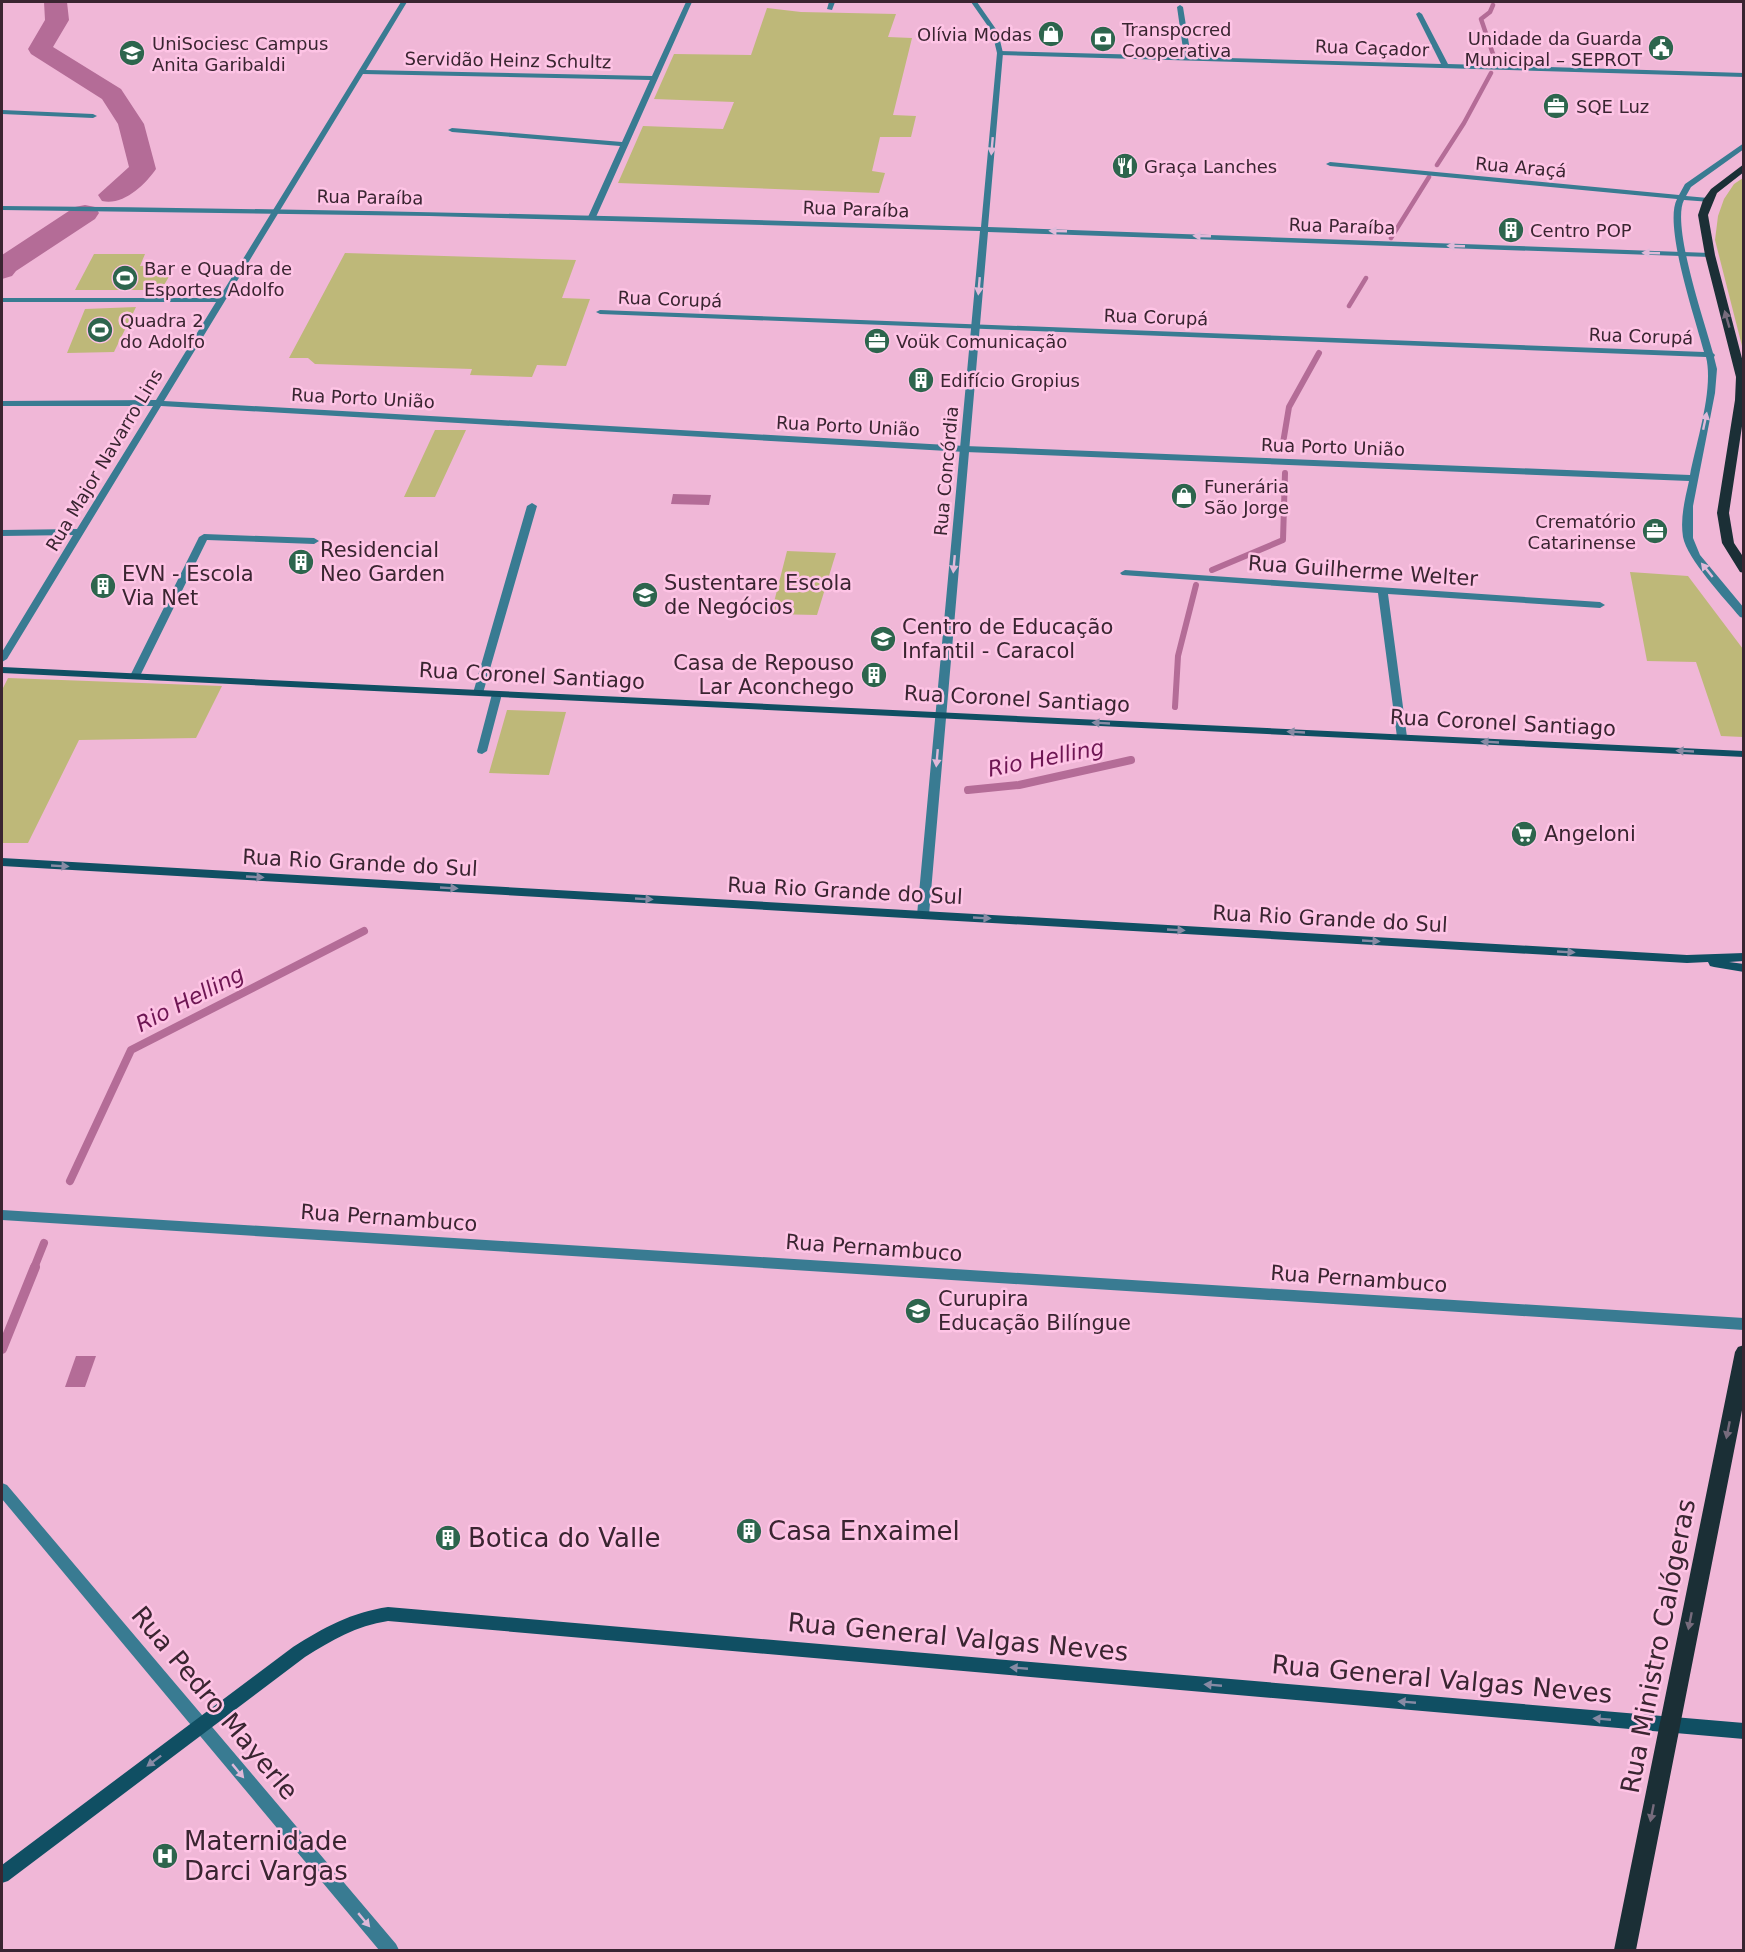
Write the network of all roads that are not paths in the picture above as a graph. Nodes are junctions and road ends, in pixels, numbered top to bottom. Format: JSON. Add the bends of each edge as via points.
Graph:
{"nodes":[{"id":1,"x":404,"y":2,"type":"edge"},
{"id":2,"x":689,"y":2,"type":"edge"},
{"id":3,"x":974,"y":2,"type":"edge"},
{"id":4,"x":1180,"y":7,"type":"dead end"},
{"id":5,"x":1419,"y":14,"type":"dead end"},
{"id":6,"x":1000,"y":53,"type":"junction"},
{"id":7,"x":1188,"y":58,"type":"junction"},
{"id":8,"x":1445,"y":65,"type":"junction"},
{"id":9,"x":361,"y":72,"type":"junction"},
{"id":10,"x":1743,"y":75,"type":"edge"},
{"id":11,"x":655,"y":78,"type":"junction"},
{"id":12,"x":2,"y":112,"type":"edge"},
{"id":13,"x":93,"y":116,"type":"dead end"},
{"id":14,"x":452,"y":130,"type":"dead end"},
{"id":15,"x":624,"y":144,"type":"junction"},
{"id":16,"x":1743,"y":145,"type":"edge"},
{"id":17,"x":1330,"y":164,"type":"dead end"},
{"id":18,"x":1743,"y":167,"type":"edge"},
{"id":19,"x":1681,"y":196,"type":"junction"},
{"id":20,"x":1708,"y":200,"type":"junction"},
{"id":21,"x":2,"y":208,"type":"edge"},
{"id":22,"x":276,"y":210,"type":"junction"},
{"id":23,"x":592,"y":218,"type":"junction"},
{"id":24,"x":984,"y":228,"type":"junction"},
{"id":25,"x":1682,"y":254,"type":"junction"},
{"id":26,"x":1710,"y":255,"type":"junction"},
{"id":27,"x":2,"y":300,"type":"edge"},
{"id":28,"x":221,"y":300,"type":"junction"},
{"id":29,"x":600,"y":312,"type":"dead end"},
{"id":30,"x":976,"y":327,"type":"junction"},
{"id":31,"x":1711,"y":355,"type":"junction"},
{"id":32,"x":2,"y":403,"type":"edge"},
{"id":33,"x":158,"y":403,"type":"junction"},
{"id":34,"x":965,"y":449,"type":"junction"},
{"id":35,"x":1693,"y":478,"type":"junction"},
{"id":36,"x":532,"y":506,"type":"dead end"},
{"id":37,"x":79,"y":532,"type":"junction"},
{"id":38,"x":2,"y":533,"type":"edge"},
{"id":39,"x":314,"y":541,"type":"dead end"},
{"id":40,"x":1743,"y":569,"type":"edge"},
{"id":41,"x":1125,"y":573,"type":"dead end"},
{"id":42,"x":1383,"y":590,"type":"junction"},
{"id":43,"x":1600,"y":605,"type":"dead end"},
{"id":44,"x":1743,"y":615,"type":"edge"},
{"id":45,"x":2,"y":659,"type":"edge"},
{"id":46,"x":2,"y":670,"type":"edge"},
{"id":47,"x":135,"y":676,"type":"junction"},
{"id":48,"x":478,"y":693,"type":"junction"},
{"id":49,"x":497,"y":694,"type":"junction"},
{"id":50,"x":941,"y":715,"type":"junction"},
{"id":51,"x":1402,"y":737,"type":"junction"},
{"id":52,"x":482,"y":751,"type":"dead end"},
{"id":53,"x":1743,"y":754,"type":"edge"},
{"id":54,"x":2,"y":862,"type":"edge"},
{"id":55,"x":923,"y":915,"type":"junction"},
{"id":56,"x":1743,"y":957,"type":"edge"},
{"id":57,"x":1687,"y":959,"type":"junction"},
{"id":58,"x":1743,"y":968,"type":"edge"},
{"id":59,"x":2,"y":1215,"type":"edge"},
{"id":60,"x":1743,"y":1324,"type":"edge"},
{"id":61,"x":1743,"y":1352,"type":"edge"},
{"id":62,"x":2,"y":1489,"type":"edge"},
{"id":63,"x":1670,"y":1725,"type":"junction"},
{"id":64,"x":201,"y":1726,"type":"junction"},
{"id":65,"x":1743,"y":1731,"type":"edge"},
{"id":66,"x":2,"y":1875,"type":"edge"},
{"id":67,"x":390,"y":1950,"type":"edge"},
{"id":68,"x":1625,"y":1950,"type":"edge"}],
"edges":[{"from":1,"to":9,"type":"street","name":"Rua Major Navarro Lins"},
{"from":2,"to":11,"type":"street"},
{"from":3,"to":6,"type":"street","name":"Rua Concórdia","via":[[995,32]]},
{"from":4,"to":7,"type":"street"},
{"from":5,"to":8,"type":"street"},
{"from":6,"to":7,"type":"street","name":"Rua Caçador"},
{"from":6,"to":24,"type":"street","name":"Rua Concórdia","one_way":true},
{"from":7,"to":8,"type":"street","name":"Rua Caçador"},
{"from":8,"to":10,"type":"street","name":"Rua Caçador"},
{"from":9,"to":11,"type":"street","name":"Servidão Heinz Schultz"},
{"from":9,"to":22,"type":"street","name":"Rua Major Navarro Lins"},
{"from":11,"to":15,"type":"street"},
{"from":12,"to":13,"type":"street"},
{"from":14,"to":15,"type":"street"},
{"from":15,"to":23,"type":"street"},
{"from":16,"to":19,"type":"street","via":[[1700,175]]},
{"from":17,"to":19,"type":"street","name":"Rua Araçá"},
{"from":18,"to":20,"type":"main road","via":[[1719,185]]},
{"from":19,"to":20,"type":"street","name":"Rua Araçá"},
{"from":19,"to":25,"type":"street","via":[[1676,218]]},
{"from":20,"to":26,"type":"main road","via":[[1703,223]]},
{"from":21,"to":22,"type":"street","name":"Rua Paraíba"},
{"from":22,"to":23,"type":"street","name":"Rua Paraíba"},
{"from":22,"to":28,"type":"street","name":"Rua Major Navarro Lins"},
{"from":23,"to":24,"type":"street","name":"Rua Paraíba"},
{"from":25,"to":24,"type":"street","name":"Rua Paraíba","one_way":true},
{"from":24,"to":30,"type":"street","name":"Rua Concórdia","one_way":true},
{"from":25,"to":26,"type":"street","name":"Rua Paraíba"},
{"from":25,"to":31,"type":"street"},
{"from":40,"to":26,"type":"main road","one_way":true,"via":[[1728,543],[1723,513],[1741,377]]},
{"from":27,"to":28,"type":"street"},
{"from":28,"to":33,"type":"street","name":"Rua Major Navarro Lins"},
{"from":29,"to":30,"type":"street","name":"Rua Corupá"},
{"from":30,"to":31,"type":"street","name":"Rua Corupá"},
{"from":30,"to":34,"type":"street","name":"Rua Concórdia"},
{"from":35,"to":31,"type":"street","one_way":true,"via":[[1713,382]]},
{"from":32,"to":33,"type":"street","name":"Rua Porto União"},
{"from":33,"to":34,"type":"street","name":"Rua Porto União"},
{"from":33,"to":37,"type":"street","name":"Rua Major Navarro Lins"},
{"from":34,"to":35,"type":"street","name":"Rua Porto União"},
{"from":34,"to":50,"type":"street","name":"Rua Concórdia","one_way":true},
{"from":44,"to":35,"type":"street","one_way":true,"via":[[1696,556],[1688,538],[1686,520]]},
{"from":36,"to":48,"type":"street"},
{"from":37,"to":38,"type":"street"},
{"from":37,"to":45,"type":"street","name":"Rua Major Navarro Lins"},
{"from":39,"to":47,"type":"street","via":[[204,537]]},
{"from":41,"to":42,"type":"street","name":"Rua Guilherme Welter"},
{"from":42,"to":43,"type":"street","name":"Rua Guilherme Welter"},
{"from":42,"to":51,"type":"street"},
{"from":46,"to":47,"type":"main road","name":"Rua Coronel Santiago"},
{"from":47,"to":48,"type":"main road","name":"Rua Coronel Santiago"},
{"from":48,"to":49,"type":"main road","name":"Rua Coronel Santiago"},
{"from":49,"to":50,"type":"main road","name":"Rua Coronel Santiago"},
{"from":49,"to":52,"type":"street"},
{"from":51,"to":50,"type":"main road","name":"Rua Coronel Santiago","one_way":true},
{"from":50,"to":55,"type":"street","name":"Rua Concórdia","one_way":true},
{"from":53,"to":51,"type":"main road","name":"Rua Coronel Santiago","one_way":true},
{"from":54,"to":55,"type":"main road","name":"Rua Rio Grande do Sul","one_way":true},
{"from":55,"to":57,"type":"main road","name":"Rua Rio Grande do Sul","one_way":true},
{"from":56,"to":57,"type":"main road","name":"Rua Rio Grande do Sul"},
{"from":57,"to":58,"type":"main road","name":"Rua Rio Grande do Sul"},
{"from":59,"to":60,"type":"street","name":"Rua Pernambuco"},
{"from":61,"to":63,"type":"main road","name":"Rua Ministro Calógeras","one_way":true},
{"from":62,"to":64,"type":"street","name":"Rua Pedro Mayerle"},
{"from":63,"to":64,"type":"main road","name":"Rua General Valgas Neves","one_way":true,"via":[[388,1614],[363,1617],[322,1637]]},
{"from":63,"to":65,"type":"main road","name":"Rua General Valgas Neves"},
{"from":63,"to":68,"type":"main road","name":"Rua Ministro Calógeras","one_way":true},
{"from":64,"to":66,"type":"main road","name":"Rua General Valgas Neves","one_way":true},
{"from":64,"to":67,"type":"street","name":"Rua Pedro Mayerle","one_way":true}]}
